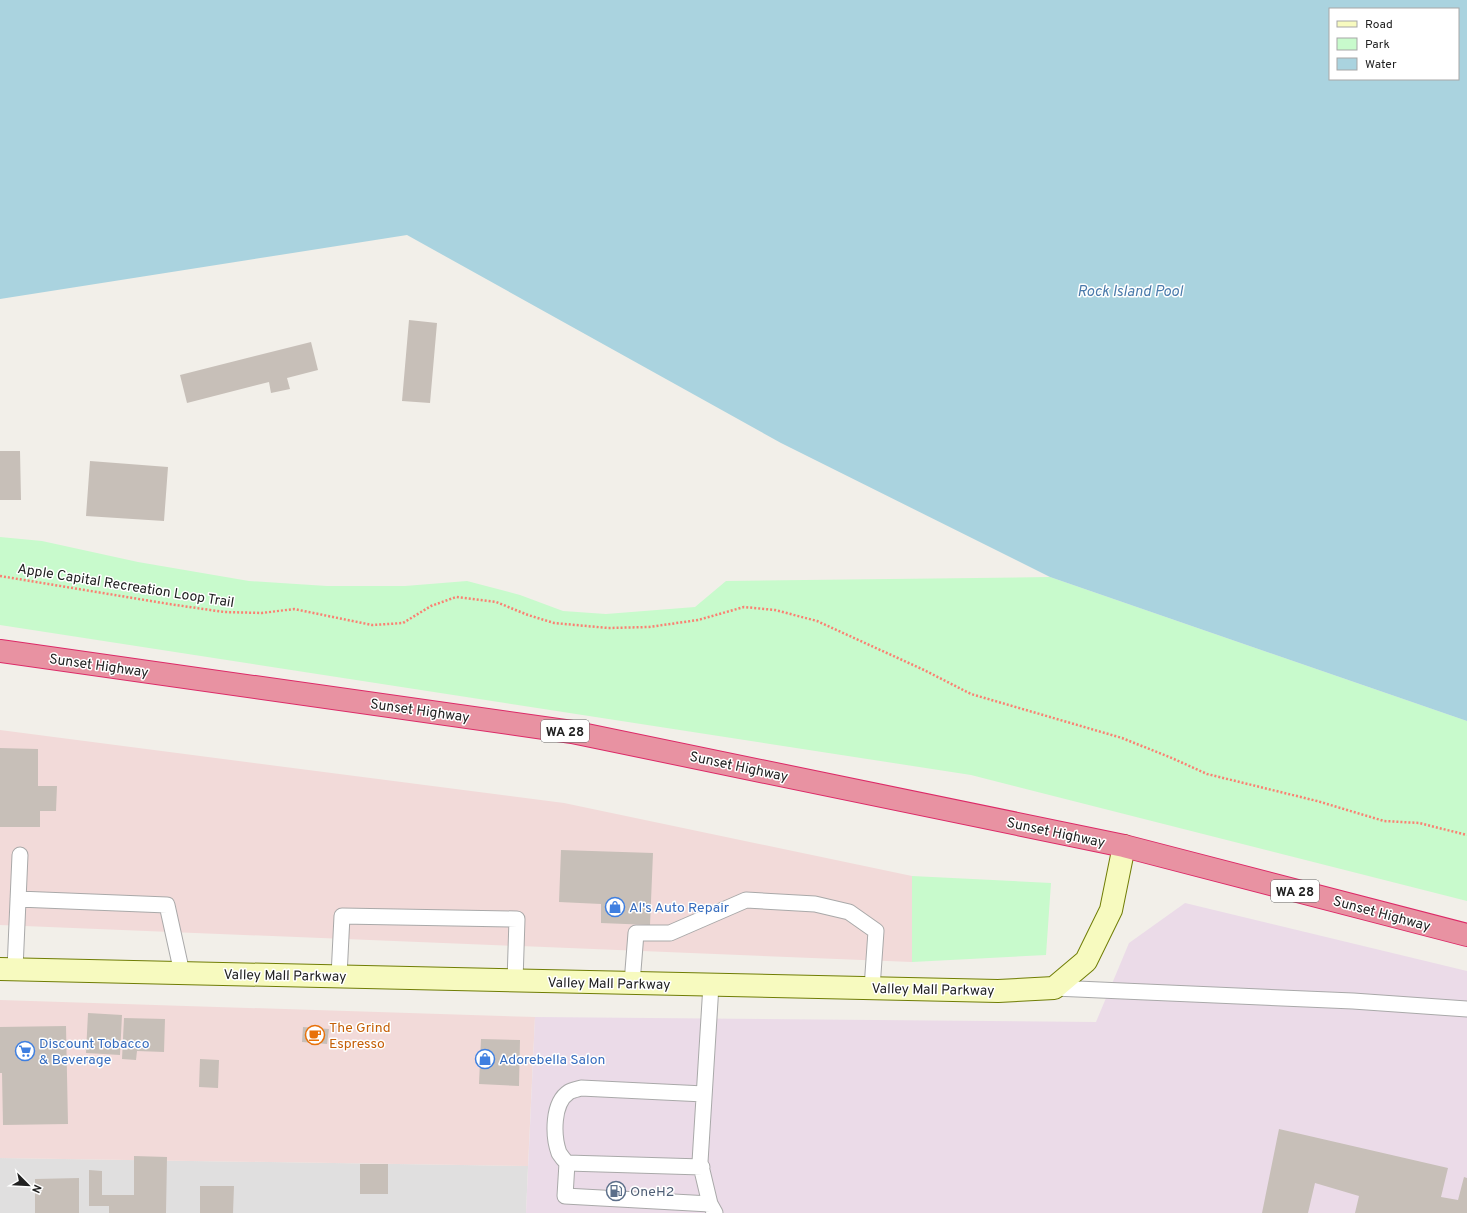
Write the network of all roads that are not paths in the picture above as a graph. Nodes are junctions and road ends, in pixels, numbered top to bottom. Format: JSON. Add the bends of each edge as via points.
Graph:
{"nodes":[{"id":1,"x":0,"y":651,"type":"edge"},
{"id":2,"x":1124,"y":846,"type":"junction"},
{"id":3,"x":20,"y":855,"type":"dead end"},
{"id":4,"x":18,"y":899,"type":"junction"},
{"id":5,"x":1467,"y":935,"type":"edge"},
{"id":6,"x":8,"y":969,"type":"edge"},
{"id":7,"x":182,"y":973,"type":"junction"},
{"id":8,"x":339,"y":976,"type":"junction"},
{"id":9,"x":515,"y":981,"type":"junction"},
{"id":10,"x":632,"y":983,"type":"junction"},
{"id":11,"x":711,"y":985,"type":"junction"},
{"id":12,"x":872,"y":988,"type":"junction"},
{"id":13,"x":1054,"y":988,"type":"junction"},
{"id":14,"x":1467,"y":1009,"type":"edge"},
{"id":15,"x":704,"y":1094,"type":"junction"},
{"id":16,"x":567,"y":1163,"type":"junction"},
{"id":17,"x":702,"y":1167,"type":"junction"},
{"id":18,"x":712,"y":1208,"type":"edge"}],
"edges":[{"from":1,"to":2,"type":"highway","name":"Sunset Highway","number":"WA 28","via":[[572,732]]},
{"from":2,"to":5,"type":"highway","name":"Sunset Highway","number":"WA 28"},
{"from":2,"to":13,"type":"main road","via":[[1111,910],[1096,942],[1086,961]]},
{"from":3,"to":4,"type":"lane"},
{"from":4,"to":6,"type":"lane"},
{"from":4,"to":7,"type":"lane","via":[[166,905]]},
{"from":6,"to":7,"type":"main road","name":"Valley Mall Parkway"},
{"from":7,"to":8,"type":"main road","name":"Valley Mall Parkway"},
{"from":8,"to":9,"type":"main road","name":"Valley Mall Parkway"},
{"from":8,"to":9,"type":"lane","via":[[342,916],[517,919]]},
{"from":9,"to":10,"type":"main road","name":"Valley Mall Parkway"},
{"from":10,"to":11,"type":"main road","name":"Valley Mall Parkway"},
{"from":10,"to":12,"type":"lane","via":[[636,933],[670,933],[746,900],[815,904],[849,912],[871,927],[876,931]]},
{"from":11,"to":12,"type":"main road","name":"Valley Mall Parkway"},
{"from":11,"to":15,"type":"lane"},
{"from":12,"to":13,"type":"main road","name":"Valley Mall Parkway","via":[[998,991]]},
{"from":13,"to":14,"type":"lane","via":[[1353,1001]]},
{"from":15,"to":16,"type":"lane","via":[[581,1088],[569,1092],[561,1101],[555,1118],[560,1154]]},
{"from":15,"to":17,"type":"lane","via":[[700,1162]]},
{"from":16,"to":17,"type":"lane"},
{"from":16,"to":18,"type":"lane","via":[[565,1196]]},
{"from":17,"to":18,"type":"lane"}]}
